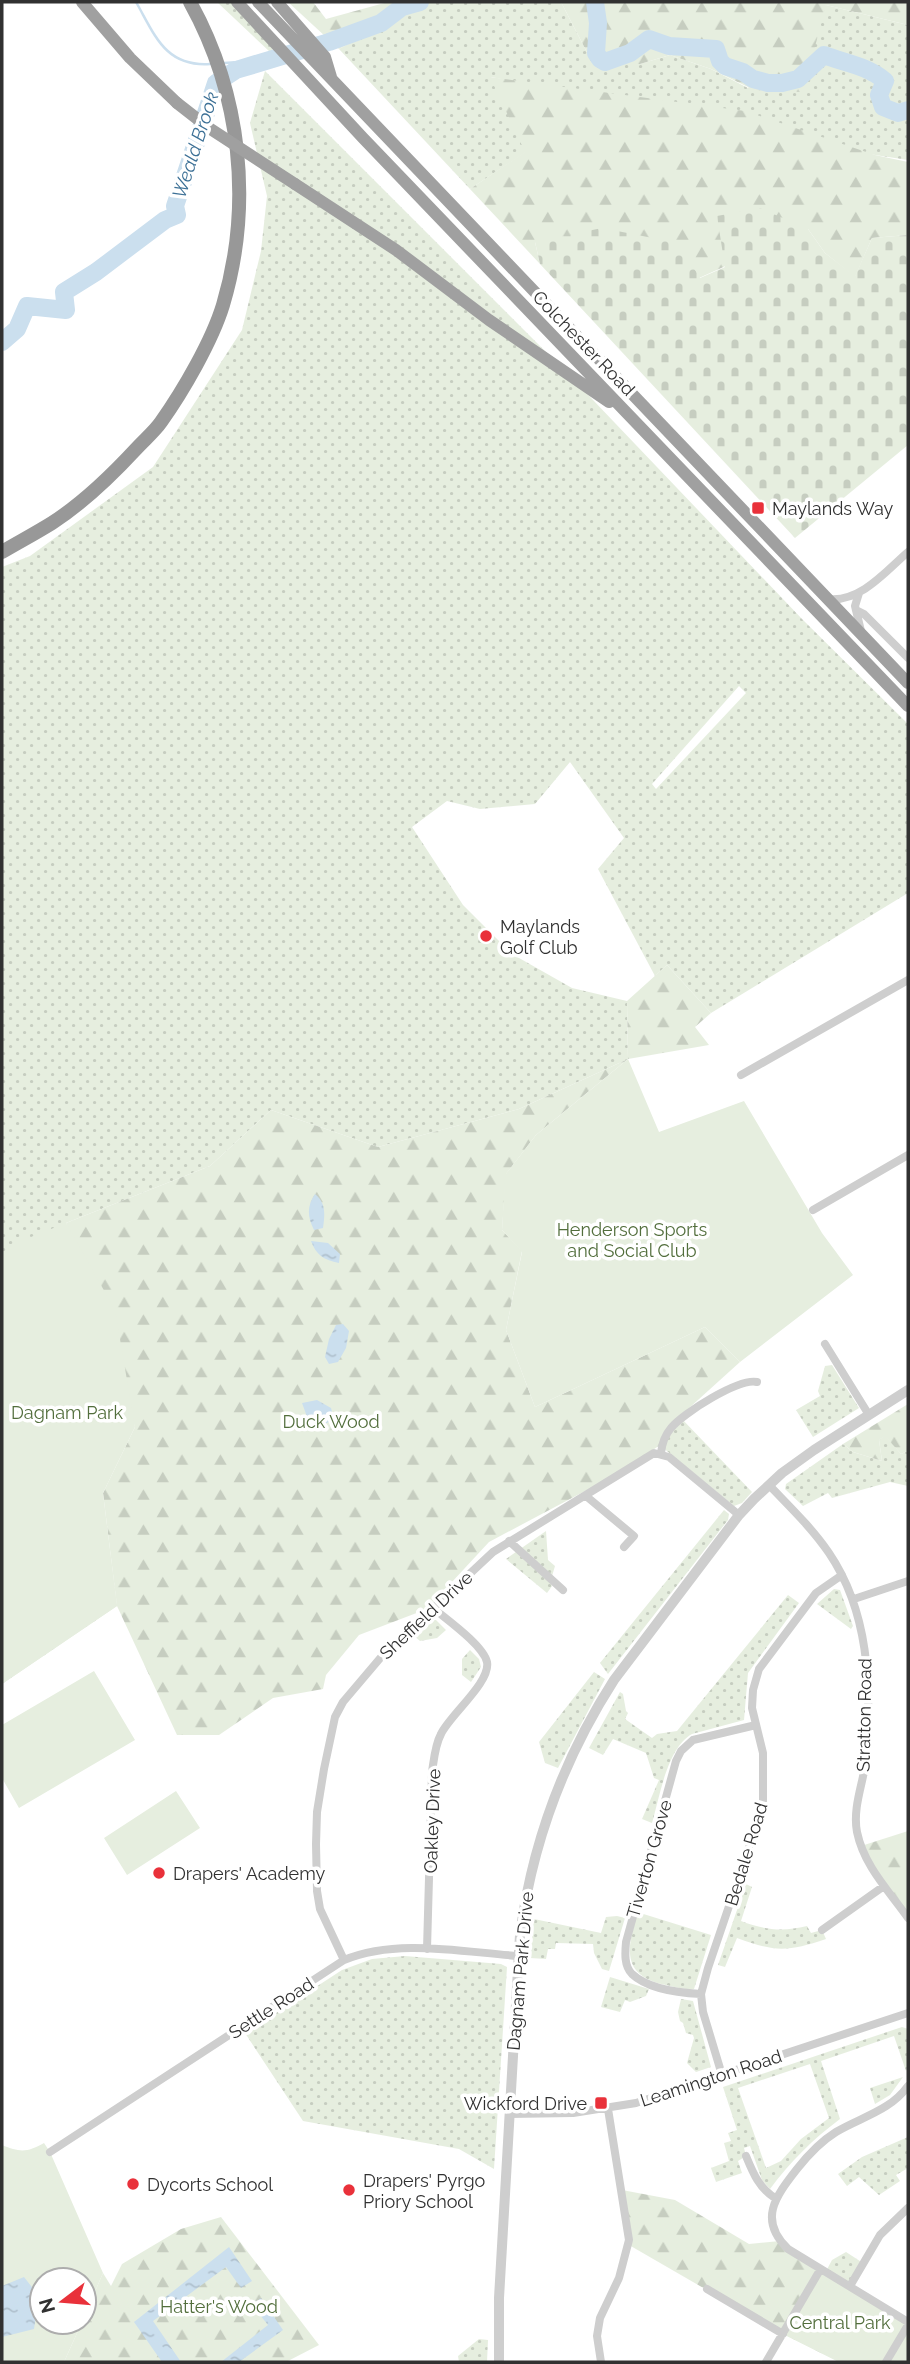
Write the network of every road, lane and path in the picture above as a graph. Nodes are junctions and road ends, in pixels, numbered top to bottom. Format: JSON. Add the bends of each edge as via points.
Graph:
{"nodes":[{"id":1,"x":82,"y":2,"type":"edge"},
{"id":2,"x":190,"y":2,"type":"edge"},
{"id":3,"x":237,"y":2,"type":"edge"},
{"id":4,"x":258,"y":2,"type":"edge"},
{"id":5,"x":277,"y":2,"type":"edge"},
{"id":6,"x":299,"y":37,"type":"junction"},
{"id":7,"x":624,"y":411,"type":"junction"},
{"id":8,"x":2,"y":552,"type":"edge"},
{"id":9,"x":908,"y":552,"type":"edge"},
{"id":10,"x":859,"y":593,"type":"junction"},
{"id":11,"x":832,"y":599,"type":"junction"},
{"id":12,"x":856,"y":609,"type":"junction"},
{"id":13,"x":862,"y":635,"type":"junction"},
{"id":14,"x":908,"y":658,"type":"edge"},
{"id":15,"x":908,"y":683,"type":"edge"},
{"id":16,"x":908,"y":706,"type":"edge"},
{"id":17,"x":908,"y":981,"type":"edge"},
{"id":18,"x":741,"y":1075,"type":"dead end"},
{"id":19,"x":908,"y":1155,"type":"edge"},
{"id":20,"x":813,"y":1210,"type":"dead end"},
{"id":21,"x":825,"y":1344,"type":"dead end"},
{"id":22,"x":757,"y":1382,"type":"dead end"},
{"id":23,"x":908,"y":1390,"type":"edge"},
{"id":24,"x":869,"y":1415,"type":"junction"},
{"id":25,"x":661,"y":1453,"type":"junction"},
{"id":26,"x":769,"y":1485,"type":"junction"},
{"id":27,"x":586,"y":1496,"type":"junction"},
{"id":28,"x":739,"y":1515,"type":"junction"},
{"id":29,"x":509,"y":1541,"type":"junction"},
{"id":30,"x":625,"y":1547,"type":"dead end"},
{"id":31,"x":842,"y":1575,"type":"junction"},
{"id":32,"x":908,"y":1581,"type":"edge"},
{"id":33,"x":563,"y":1590,"type":"dead end"},
{"id":34,"x":854,"y":1599,"type":"junction"},
{"id":35,"x":433,"y":1608,"type":"junction"},
{"id":36,"x":756,"y":1725,"type":"junction"},
{"id":37,"x":884,"y":1886,"type":"junction"},
{"id":38,"x":906,"y":1912,"type":"edge"},
{"id":39,"x":822,"y":1930,"type":"dead end"},
{"id":40,"x":426,"y":1949,"type":"junction"},
{"id":41,"x":518,"y":1956,"type":"junction"},
{"id":42,"x":344,"y":1960,"type":"junction"},
{"id":43,"x":701,"y":1994,"type":"junction"},
{"id":44,"x":908,"y":2013,"type":"edge"},
{"id":45,"x":722,"y":2076,"type":"junction"},
{"id":46,"x":908,"y":2086,"type":"edge"},
{"id":47,"x":608,"y":2109,"type":"junction"},
{"id":48,"x":509,"y":2114,"type":"junction"},
{"id":49,"x":50,"y":2152,"type":"dead end"},
{"id":50,"x":746,"y":2156,"type":"dead end"},
{"id":51,"x":775,"y":2198,"type":"junction"},
{"id":52,"x":908,"y":2208,"type":"edge"},
{"id":53,"x":820,"y":2270,"type":"junction"},
{"id":54,"x":850,"y":2287,"type":"junction"},
{"id":55,"x":707,"y":2289,"type":"dead end"},
{"id":56,"x":908,"y":2323,"type":"edge"},
{"id":57,"x":783,"y":2334,"type":"junction"},
{"id":58,"x":499,"y":2362,"type":"edge"},
{"id":59,"x":601,"y":2362,"type":"edge"},
{"id":60,"x":766,"y":2362,"type":"edge"},
{"id":61,"x":886,"y":2362,"type":"edge"}],
"edges":[{"from":1,"to":7,"type":"highway","bridge":true,"via":[[130,58],[209,128],[396,250],[489,320]]},
{"from":2,"to":8,"type":"highway","via":[[223,80],[234,125],[240,203],[236,247],[222,306],[198,361],[160,423],[111,475],[54,522]]},
{"from":3,"to":7,"type":"highway","name":"Colchester Road"},
{"from":4,"to":6,"type":"highway"},
{"from":5,"to":6,"type":"highway"},
{"from":6,"to":11,"type":"highway","name":"Colchester Road","via":[[333,80]]},
{"from":7,"to":16,"type":"highway","name":"Colchester Road"},
{"from":9,"to":10,"type":"street"},
{"from":10,"to":11,"type":"street"},
{"from":10,"to":12,"type":"street"},
{"from":11,"to":12,"type":"street","name":"Colchester Road"},
{"from":11,"to":13,"type":"highway","name":"Colchester Road"},
{"from":12,"to":13,"type":"street"},
{"from":12,"to":14,"type":"street","name":"Colchester Road"},
{"from":13,"to":15,"type":"highway","name":"Colchester Road"},
{"from":17,"to":18,"type":"street"},
{"from":19,"to":20,"type":"street"},
{"from":21,"to":24,"type":"street"},
{"from":22,"to":25,"type":"street","via":[[751,1380],[698,1406],[670,1428]]},
{"from":23,"to":24,"type":"street","name":"Dagnam Park Drive"},
{"from":24,"to":26,"type":"street","name":"Dagnam Park Drive"},
{"from":25,"to":27,"type":"street","name":"Sheffield Drive","via":[[645,1457]]},
{"from":25,"to":28,"type":"street"},
{"from":26,"to":28,"type":"street","name":"Dagnam Park Drive"},
{"from":26,"to":31,"type":"street","name":"Stratton Road","via":[[816,1536]]},
{"from":27,"to":29,"type":"street","name":"Sheffield Drive"},
{"from":27,"to":30,"type":"street","via":[[634,1536]]},
{"from":28,"to":41,"type":"street","name":"Dagnam Park Drive","via":[[626,1663],[579,1740],[537,1849]]},
{"from":29,"to":33,"type":"street"},
{"from":29,"to":35,"type":"street","name":"Sheffield Drive"},
{"from":31,"to":34,"type":"street","name":"Stratton Road"},
{"from":31,"to":36,"type":"street","name":"Bedale Road","via":[[816,1593],[760,1669],[753,1690]]},
{"from":32,"to":34,"type":"street"},
{"from":34,"to":37,"type":"street","name":"Stratton Road","via":[[866,1655],[869,1706],[866,1770],[855,1819],[866,1859]]},
{"from":35,"to":40,"type":"street","name":"Oakley Drive","via":[[480,1650],[487,1661],[487,1674],[441,1734],[435,1752]]},
{"from":35,"to":42,"type":"street","name":"Sheffield Drive","via":[[362,1678],[335,1717],[317,1812],[317,1891],[320,1909]]},
{"from":36,"to":43,"type":"street","name":"Bedale Road","via":[[763,1753],[763,1806]]},
{"from":36,"to":43,"type":"street","name":"Tiverton Grove","via":[[693,1740],[681,1751],[626,1942],[626,1962],[632,1974],[647,1983]]},
{"from":37,"to":38,"type":"street","name":"Stratton Road"},
{"from":37,"to":39,"type":"street"},
{"from":40,"to":41,"type":"street","name":"Settle Road"},
{"from":40,"to":42,"type":"street","name":"Settle Road","via":[[361,1953]]},
{"from":41,"to":48,"type":"street","name":"Dagnam Park Drive"},
{"from":42,"to":49,"type":"street","name":"Settle Road"},
{"from":43,"to":45,"type":"street","name":"Bedale Road"},
{"from":44,"to":45,"type":"street","name":"Leamington Road"},
{"from":45,"to":47,"type":"street","name":"Leamington Road"},
{"from":46,"to":51,"type":"street","via":[[891,2104],[834,2133],[809,2154]]},
{"from":47,"to":48,"type":"street","name":"Leamington Road"},
{"from":47,"to":59,"type":"street","via":[[629,2240],[619,2278],[600,2318]]},
{"from":48,"to":58,"type":"street","name":"Dagnam Park Drive"},
{"from":50,"to":51,"type":"street","via":[[760,2185]]},
{"from":51,"to":53,"type":"street","via":[[772,2222],[779,2241]]},
{"from":52,"to":54,"type":"street","via":[[880,2235]]},
{"from":53,"to":54,"type":"street"},
{"from":53,"to":57,"type":"street"},
{"from":54,"to":56,"type":"street"},
{"from":55,"to":57,"type":"street"},
{"from":56,"to":61,"type":"street"},
{"from":57,"to":60,"type":"street"}]}
